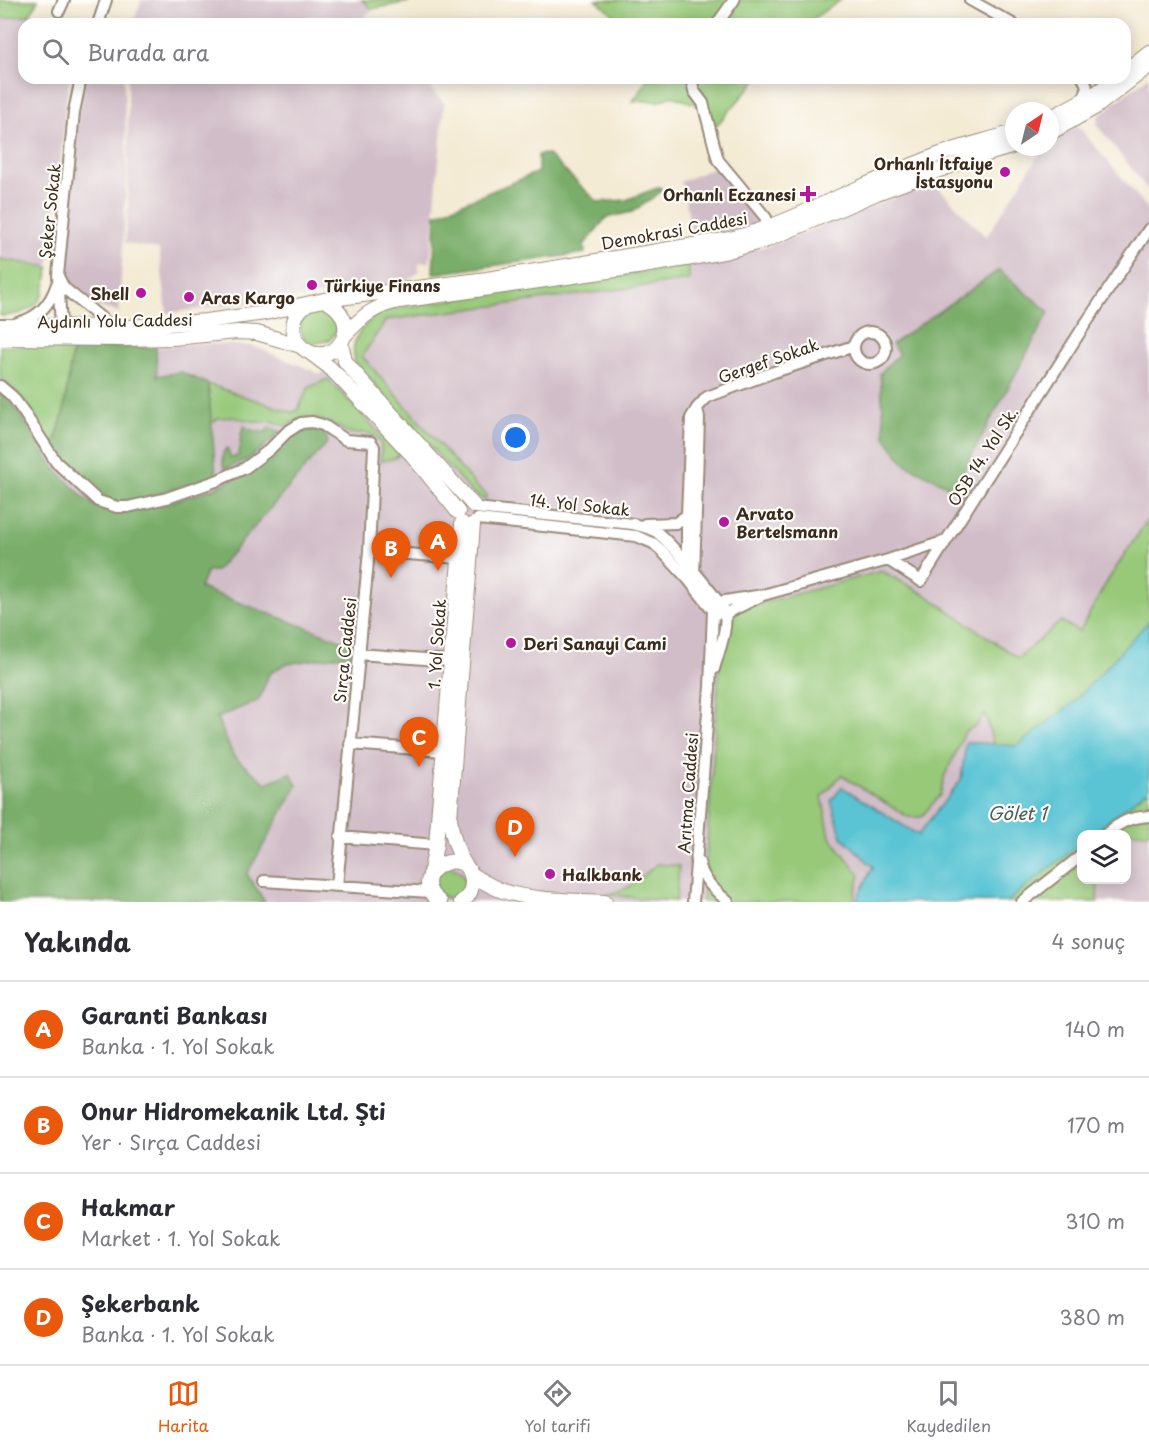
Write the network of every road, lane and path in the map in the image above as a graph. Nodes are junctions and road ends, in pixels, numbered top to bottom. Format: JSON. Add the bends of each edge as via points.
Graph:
{"nodes":[{"id":1,"x":64,"y":0,"type":"edge"},
{"id":2,"x":106,"y":0,"type":"edge"},
{"id":3,"x":734,"y":0,"type":"edge"},
{"id":4,"x":970,"y":0,"type":"edge"},
{"id":5,"x":59,"y":11,"type":"dead end"},
{"id":6,"x":100,"y":18,"type":"edge"},
{"id":7,"x":721,"y":18,"type":"edge"},
{"id":8,"x":1002,"y":18,"type":"edge"},
{"id":9,"x":1149,"y":52,"type":"edge"},
{"id":10,"x":1131,"y":66,"type":"edge"},
{"id":11,"x":1149,"y":66,"type":"edge"},
{"id":12,"x":1131,"y":81,"type":"edge"},
{"id":13,"x":80,"y":84,"type":"edge"},
{"id":14,"x":692,"y":84,"type":"edge"},
{"id":15,"x":1085,"y":84,"type":"edge"},
{"id":16,"x":1090,"y":84,"type":"edge"},
{"id":17,"x":1108,"y":84,"type":"edge"},
{"id":18,"x":1127,"y":84,"type":"edge"},
{"id":19,"x":1104,"y":87,"type":"junction"},
{"id":20,"x":1082,"y":108,"type":"junction"},
{"id":21,"x":1059,"y":115,"type":"edge"},
{"id":22,"x":1059,"y":126,"type":"edge"},
{"id":23,"x":1005,"y":134,"type":"edge"},
{"id":24,"x":967,"y":145,"type":"junction"},
{"id":25,"x":1005,"y":149,"type":"edge"},
{"id":26,"x":984,"y":155,"type":"junction"},
{"id":27,"x":766,"y":229,"type":"junction"},
{"id":28,"x":1149,"y":229,"type":"edge"},
{"id":29,"x":58,"y":275,"type":"junction"},
{"id":30,"x":78,"y":300,"type":"junction"},
{"id":31,"x":324,"y":300,"type":"junction"},
{"id":32,"x":308,"y":304,"type":"junction"},
{"id":33,"x":61,"y":320,"type":"junction"},
{"id":34,"x":4,"y":325,"type":"edge"},
{"id":35,"x":112,"y":327,"type":"junction"},
{"id":36,"x":0,"y":338,"type":"edge"},
{"id":37,"x":75,"y":339,"type":"junction"},
{"id":38,"x":343,"y":339,"type":"junction"},
{"id":39,"x":854,"y":346,"type":"dead end"},
{"id":40,"x":303,"y":347,"type":"junction"},
{"id":41,"x":0,"y":386,"type":"edge"},
{"id":42,"x":697,"y":408,"type":"junction"},
{"id":43,"x":417,"y":451,"type":"junction"},
{"id":44,"x":470,"y":515,"type":"junction"},
{"id":45,"x":687,"y":515,"type":"junction"},
{"id":46,"x":633,"y":524,"type":"junction"},
{"id":47,"x":946,"y":541,"type":"junction"},
{"id":48,"x":369,"y":551,"type":"junction"},
{"id":49,"x":459,"y":558,"type":"junction"},
{"id":50,"x":888,"y":560,"type":"junction"},
{"id":51,"x":690,"y":572,"type":"junction"},
{"id":52,"x":763,"y":595,"type":"junction"},
{"id":53,"x":716,"y":606,"type":"junction"},
{"id":54,"x":725,"y":614,"type":"junction"},
{"id":55,"x":359,"y":654,"type":"junction"},
{"id":56,"x":451,"y":661,"type":"junction"},
{"id":57,"x":710,"y":687,"type":"junction"},
{"id":58,"x":350,"y":744,"type":"junction"},
{"id":59,"x":443,"y":751,"type":"junction"},
{"id":60,"x":1149,"y":816,"type":"edge"},
{"id":61,"x":1111,"y":830,"type":"edge"},
{"id":62,"x":340,"y":837,"type":"junction"},
{"id":63,"x":436,"y":845,"type":"junction"},
{"id":64,"x":698,"y":846,"type":"junction"},
{"id":65,"x":1077,"y":859,"type":"edge"},
{"id":66,"x":469,"y":872,"type":"junction"},
{"id":67,"x":430,"y":875,"type":"junction"},
{"id":68,"x":264,"y":881,"type":"dead end"},
{"id":69,"x":337,"y":886,"type":"junction"},
{"id":70,"x":435,"y":897,"type":"edge"},
{"id":71,"x":461,"y":902,"type":"edge"},
{"id":72,"x":605,"y":902,"type":"edge"},
{"id":73,"x":693,"y":902,"type":"edge"},
{"id":74,"x":729,"y":902,"type":"edge"},
{"id":75,"x":1022,"y":902,"type":"edge"}],
"edges":[{"from":1,"to":5,"type":"street"},
{"from":2,"to":6,"type":"street"},
{"from":3,"to":7,"type":"street"},
{"from":4,"to":8,"type":"street"},
{"from":9,"to":10,"type":"main road"},
{"from":11,"to":12,"type":"main road"},
{"from":13,"to":29,"type":"street","name":"Şeker Sokak"},
{"from":14,"to":27,"type":"street","via":[[703,103],[718,160],[766,218]]},
{"from":15,"to":20,"type":"street"},
{"from":16,"to":19,"type":"street"},
{"from":17,"to":19,"type":"main road"},
{"from":18,"to":20,"type":"main road","via":[[1110,98]]},
{"from":19,"to":20,"type":"main road"},
{"from":20,"to":21,"type":"main road"},
{"from":20,"to":22,"type":"main road"},
{"from":23,"to":24,"type":"main road","name":"Demokrasi Caddesi"},
{"from":24,"to":26,"type":"main road"},
{"from":24,"to":27,"type":"main road","name":"Demokrasi Caddesi"},
{"from":25,"to":26,"type":"main road","name":"Demokrasi Caddesi"},
{"from":26,"to":38,"type":"main road","name":"Demokrasi Caddesi","via":[[877,193],[767,240],[698,257],[382,305],[370,311]]},
{"from":27,"to":31,"type":"main road","name":"Demokrasi Caddesi","via":[[691,247]]},
{"from":28,"to":47,"type":"street","name":"OSB 14. Yol Sk."},
{"from":29,"to":30,"type":"street","via":[[61,284]]},
{"from":29,"to":33,"type":"street","name":"Şeker Sokak"},
{"from":29,"to":34,"type":"street","via":[[52,297],[42,310],[28,320]]},
{"from":30,"to":33,"type":"street","via":[[66,300],[61,307]]},
{"from":30,"to":35,"type":"street"},
{"from":31,"to":32,"type":"main road"},
{"from":31,"to":38,"type":"main road","via":[[344,317]]},
{"from":32,"to":35,"type":"main road","name":"Aydınlı Yolu Caddesi","via":[[206,321]]},
{"from":32,"to":40,"type":"main road","via":[[300,309],[293,326]]},
{"from":33,"to":34,"type":"main road","name":"Aydınlı Yolu Caddesi"},
{"from":33,"to":35,"type":"main road","name":"Aydınlı Yolu Caddesi"},
{"from":33,"to":37,"type":"street","via":[[63,333]]},
{"from":36,"to":37,"type":"main road","name":"Aydınlı Yolu Caddesi"},
{"from":37,"to":40,"type":"main road","name":"Aydınlı Yolu Caddesi","via":[[173,338],[237,332],[257,333]]},
{"from":38,"to":40,"type":"main road","via":[[335,348],[320,354]]},
{"from":38,"to":43,"type":"main road","via":[[345,361]]},
{"from":39,"to":42,"type":"street","name":"Gergef Sokak","via":[[707,397]]},
{"from":40,"to":43,"type":"main road"},
{"from":41,"to":48,"type":"street","name":"Sırça Caddesi","via":[[12,396],[56,462],[98,501],[117,507],[166,498],[245,468],[301,423],[323,425],[346,440],[371,442],[374,447]]},
{"from":42,"to":45,"type":"street","via":[[691,418]]},
{"from":42,"to":51,"type":"street"},
{"from":43,"to":44,"type":"main road"},
{"from":44,"to":46,"type":"street","name":"14. Yol Sokak"},
{"from":44,"to":49,"type":"main road","name":"1. Yol Sokak"},
{"from":44,"to":51,"type":"street","name":"14. Yol Sokak","via":[[636,536],[654,543]]},
{"from":44,"to":66,"type":"main road","name":"1. Yol Sokak","via":[[450,818],[455,847]]},
{"from":45,"to":46,"type":"street","via":[[670,524]]},
{"from":45,"to":51,"type":"street"},
{"from":46,"to":51,"type":"street","name":"14. Yol Sokak","via":[[659,534]]},
{"from":47,"to":50,"type":"street"},
{"from":47,"to":50,"type":"street","name":"OSB 14. Yol Sk.","via":[[921,581]]},
{"from":48,"to":49,"type":"street"},
{"from":48,"to":55,"type":"street","name":"Sırça Caddesi"},
{"from":49,"to":56,"type":"main road","name":"1. Yol Sokak"},
{"from":50,"to":52,"type":"street"},
{"from":51,"to":53,"type":"street","name":"14. Yol Sokak"},
{"from":52,"to":53,"type":"street"},
{"from":52,"to":54,"type":"street"},
{"from":53,"to":54,"type":"street","name":"14. Yol Sokak"},
{"from":53,"to":57,"type":"street"},
{"from":54,"to":57,"type":"street"},
{"from":55,"to":56,"type":"street"},
{"from":55,"to":58,"type":"street","name":"Sırça Caddesi"},
{"from":56,"to":59,"type":"main road","name":"1. Yol Sokak"},
{"from":57,"to":64,"type":"street","name":"Arıtma Caddesi"},
{"from":58,"to":59,"type":"street"},
{"from":58,"to":62,"type":"street","name":"Sırça Caddesi"},
{"from":59,"to":63,"type":"main road","name":"1. Yol Sokak"},
{"from":60,"to":61,"type":"street","via":[[1130,818]]},
{"from":62,"to":63,"type":"street"},
{"from":62,"to":69,"type":"street","name":"Sırça Caddesi"},
{"from":63,"to":67,"type":"main road","name":"1. Yol Sokak"},
{"from":64,"to":73,"type":"street","name":"Arıtma Caddesi"},
{"from":64,"to":74,"type":"street","via":[[703,875]]},
{"from":65,"to":75,"type":"street"},
{"from":66,"to":67,"type":"main road","via":[[452,861],[439,865]]},
{"from":66,"to":71,"type":"main road","via":[[472,888]]},
{"from":66,"to":72,"type":"main road","via":[[495,888],[521,895]]},
{"from":67,"to":70,"type":"main road","name":"1. Yol Sokak"},
{"from":68,"to":69,"type":"street"},
{"from":69,"to":70,"type":"street"}]}
